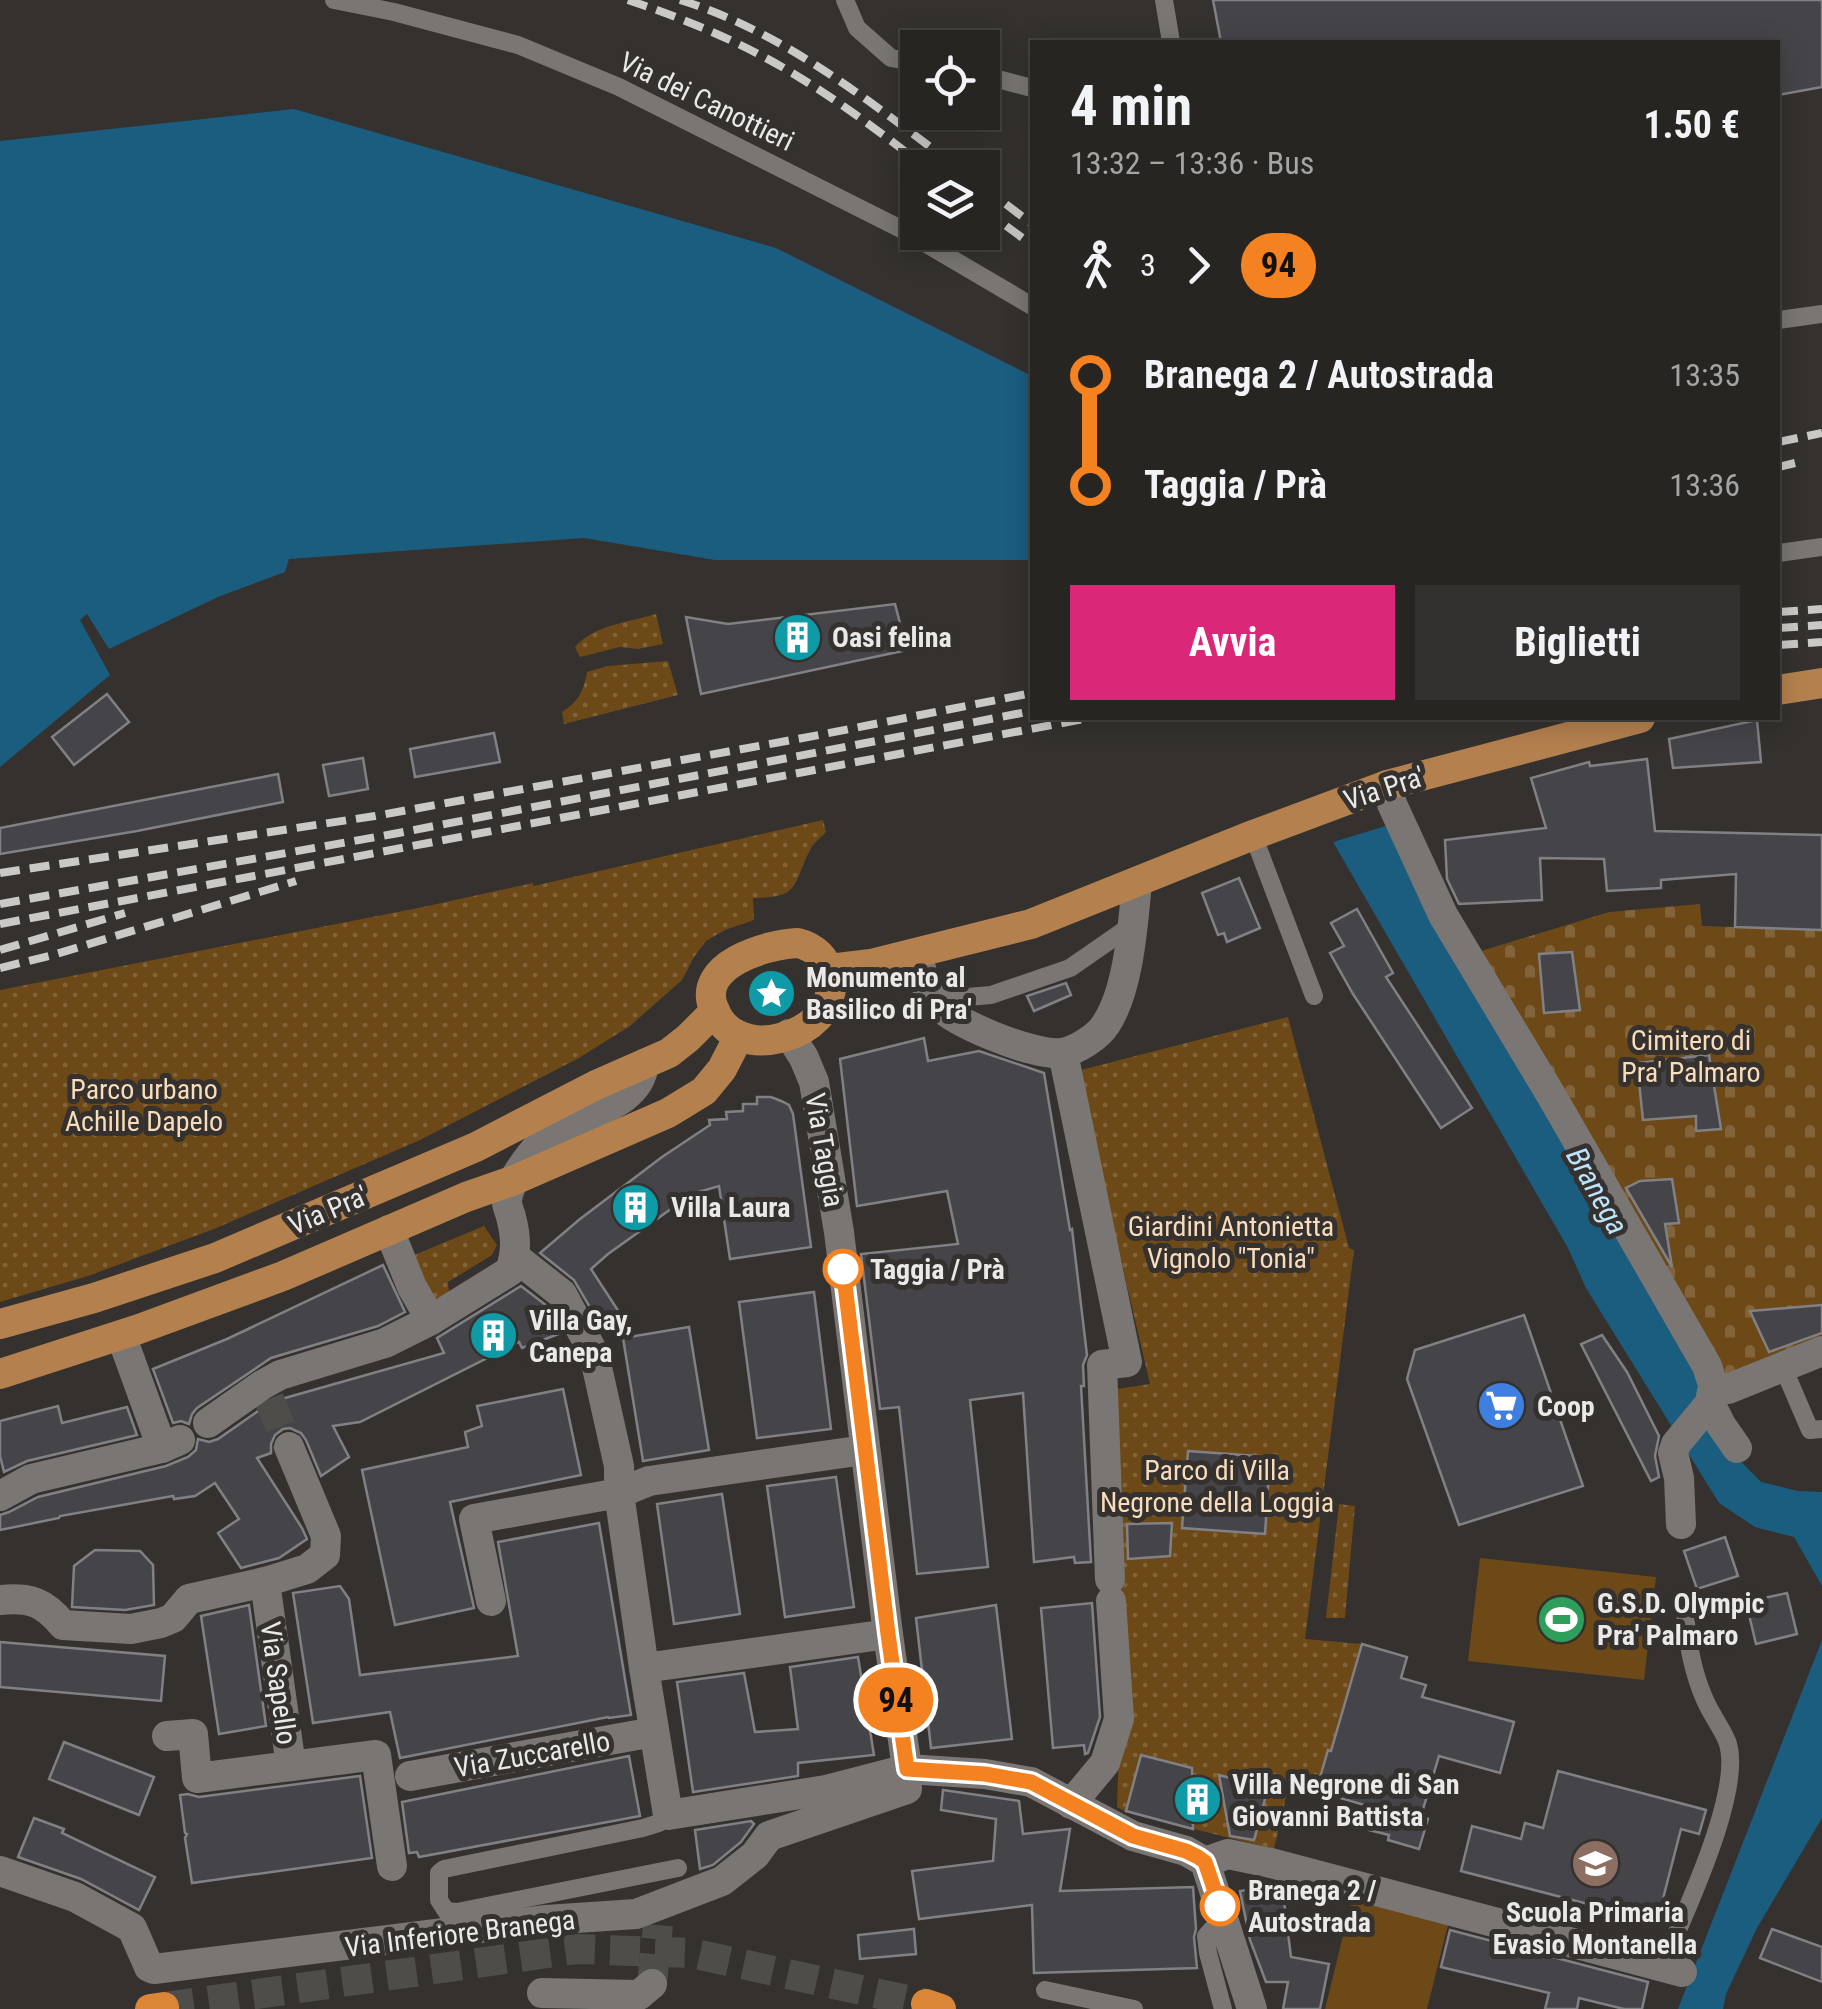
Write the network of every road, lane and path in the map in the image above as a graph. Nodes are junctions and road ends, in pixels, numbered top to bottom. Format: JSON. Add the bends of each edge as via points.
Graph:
{"nodes":[{"id":1,"x":334,"y":0,"type":"edge"},
{"id":2,"x":845,"y":0,"type":"edge"},
{"id":3,"x":1164,"y":0,"type":"edge"},
{"id":4,"x":1171,"y":40,"type":"edge"},
{"id":5,"x":900,"y":60,"type":"edge"},
{"id":6,"x":1000,"y":80,"type":"edge"},
{"id":7,"x":1030,"y":87,"type":"edge"},
{"id":8,"x":1030,"y":305,"type":"edge"},
{"id":9,"x":1822,"y":314,"type":"edge"},
{"id":10,"x":1780,"y":320,"type":"edge"},
{"id":11,"x":1822,"y":547,"type":"edge"},
{"id":12,"x":1780,"y":553,"type":"edge"},
{"id":13,"x":1821,"y":688,"type":"edge"},
{"id":14,"x":1780,"y":690,"type":"edge"},
{"id":15,"x":1633,"y":720,"type":"edge"},
{"id":16,"x":1382,"y":787,"type":"junction"},
{"id":17,"x":1252,"y":835,"type":"junction"},
{"id":18,"x":1137,"y":882,"type":"junction"},
{"id":19,"x":1132,"y":925,"type":"junction"},
{"id":20,"x":916,"y":954,"type":"junction"},
{"id":21,"x":830,"y":970,"type":"junction"},
{"id":22,"x":1314,"y":996,"type":"dead end"},
{"id":23,"x":931,"y":1000,"type":"junction"},
{"id":24,"x":714,"y":1011,"type":"junction"},
{"id":25,"x":789,"y":1034,"type":"junction"},
{"id":26,"x":739,"y":1036,"type":"junction"},
{"id":27,"x":1063,"y":1053,"type":"junction"},
{"id":28,"x":644,"y":1064,"type":"junction"},
{"id":29,"x":515,"y":1187,"type":"junction"},
{"id":30,"x":390,"y":1230,"type":"junction"},
{"id":31,"x":515,"y":1257,"type":"junction"},
{"id":32,"x":431,"y":1320,"type":"junction"},
{"id":33,"x":0,"y":1324,"type":"edge"},
{"id":34,"x":121,"y":1335,"type":"junction"},
{"id":35,"x":1822,"y":1350,"type":"edge"},
{"id":36,"x":1783,"y":1368,"type":"junction"},
{"id":37,"x":0,"y":1374,"type":"edge"},
{"id":38,"x":1710,"y":1398,"type":"junction"},
{"id":39,"x":208,"y":1423,"type":"dead end"},
{"id":40,"x":1822,"y":1429,"type":"edge"},
{"id":41,"x":289,"y":1447,"type":"tunnel mouth"},
{"id":42,"x":1737,"y":1448,"type":"dead end"},
{"id":43,"x":864,"y":1450,"type":"junction"},
{"id":44,"x":619,"y":1492,"type":"junction"},
{"id":45,"x":0,"y":1496,"type":"edge"},
{"id":46,"x":1681,"y":1524,"type":"dead end"},
{"id":47,"x":266,"y":1582,"type":"junction"},
{"id":48,"x":0,"y":1600,"type":"edge"},
{"id":49,"x":491,"y":1601,"type":"dead end"},
{"id":50,"x":1684,"y":1611,"type":"dead end"},
{"id":51,"x":888,"y":1634,"type":"junction"},
{"id":52,"x":644,"y":1668,"type":"junction"},
{"id":53,"x":654,"y":1732,"type":"junction"},
{"id":54,"x":167,"y":1736,"type":"dead end"},
{"id":55,"x":291,"y":1766,"type":"junction"},
{"id":56,"x":410,"y":1776,"type":"dead end"},
{"id":57,"x":908,"y":1791,"type":"junction"},
{"id":58,"x":1071,"y":1804,"type":"junction"},
{"id":59,"x":668,"y":1815,"type":"junction"},
{"id":60,"x":755,"y":1855,"type":"junction"},
{"id":61,"x":1205,"y":1862,"type":"junction"},
{"id":62,"x":392,"y":1866,"type":"dead end"},
{"id":63,"x":678,"y":1868,"type":"dead end"},
{"id":64,"x":0,"y":1871,"type":"edge"},
{"id":65,"x":1223,"y":1917,"type":"junction"},
{"id":66,"x":658,"y":1926,"type":"tunnel mouth"},
{"id":67,"x":1672,"y":1969,"type":"joint"},
{"id":68,"x":652,"y":1984,"type":"tunnel mouth"},
{"id":69,"x":1044,"y":1990,"type":"dead end"},
{"id":70,"x":542,"y":1993,"type":"dead end"},
{"id":71,"x":1134,"y":2009,"type":"edge"},
{"id":72,"x":1223,"y":2009,"type":"edge"},
{"id":73,"x":1252,"y":2009,"type":"edge"}],
"edges":[{"from":1,"to":8,"type":"lane","name":"Via dei Canottieri","via":[[518,45],[620,87],[900,229]]},
{"from":2,"to":5,"type":"lane","via":[[857,28]]},
{"from":3,"to":4,"type":"lane"},
{"from":6,"to":7,"type":"lane"},
{"from":9,"to":10,"type":"lane"},
{"from":11,"to":12,"type":"lane"},
{"from":13,"to":14,"type":"main road"},
{"from":15,"to":16,"type":"main road","name":"Via Pra'"},
{"from":16,"to":17,"type":"main road","name":"Via Pra'"},
{"from":16,"to":38,"type":"street","via":[[1443,915],[1706,1366]]},
{"from":17,"to":18,"type":"main road","name":"Via Pra'"},
{"from":17,"to":22,"type":"lane"},
{"from":18,"to":19,"type":"street"},
{"from":18,"to":20,"type":"main road","name":"Via Pra'","via":[[1031,924]]},
{"from":19,"to":23,"type":"lane","via":[[1070,968],[991,995]]},
{"from":19,"to":27,"type":"street","via":[[1105,1027]]},
{"from":20,"to":21,"type":"main road","name":"Via Pra'"},
{"from":20,"to":23,"type":"street"},
{"from":21,"to":24,"type":"main road","via":[[804,944],[757,952],[714,980]]},
{"from":21,"to":25,"type":"main road","via":[[825,1008]]},
{"from":23,"to":27,"type":"street","via":[[959,1021],[1005,1040]]},
{"from":24,"to":26,"type":"main road"},
{"from":24,"to":28,"type":"main road","name":"Via Pra'","via":[[679,1046]]},
{"from":25,"to":26,"type":"main road","via":[[752,1041]]},
{"from":25,"to":43,"type":"street","name":"Via Taggia","via":[[814,1082]]},
{"from":26,"to":29,"type":"main road","name":"Via Pra'","via":[[704,1091]]},
{"from":27,"to":58,"type":"street","via":[[1129,1375],[1102,1365],[1119,1720],[1105,1763]]},
{"from":28,"to":29,"type":"street","name":"Via Pra'","via":[[628,1096],[546,1138]]},
{"from":28,"to":33,"type":"main road","name":"Via Pra'","via":[[476,1147],[215,1258]]},
{"from":29,"to":30,"type":"main road","name":"Via Pra'","via":[[466,1197]]},
{"from":29,"to":31,"type":"street"},
{"from":30,"to":32,"type":"street"},
{"from":30,"to":34,"type":"main road","name":"Via Pra'"},
{"from":31,"to":32,"type":"street","via":[[510,1270]]},
{"from":31,"to":44,"type":"street","via":[[562,1294],[594,1354]]},
{"from":32,"to":39,"type":"street","via":[[385,1344],[280,1376],[266,1392]]},
{"from":34,"to":37,"type":"main road","name":"Via Pra'"},
{"from":34,"to":45,"type":"street","via":[[171,1444],[31,1479]]},
{"from":35,"to":36,"type":"street"},
{"from":36,"to":38,"type":"street"},
{"from":36,"to":40,"type":"lane","via":[[1810,1430]]},
{"from":38,"to":42,"type":"street"},
{"from":38,"to":46,"type":"street","via":[[1673,1453]]},
{"from":41,"to":47,"type":"street","name":"Via Sapello","via":[[326,1536],[324,1555],[306,1569]]},
{"from":43,"to":44,"type":"street","via":[[650,1481]]},
{"from":43,"to":51,"type":"street","name":"Via Taggia"},
{"from":44,"to":49,"type":"street","via":[[474,1518]]},
{"from":44,"to":52,"type":"street"},
{"from":47,"to":48,"type":"street","name":"Via Sapello","via":[[189,1599],[173,1618],[131,1628],[62,1625],[50,1608],[23,1598]]},
{"from":47,"to":55,"type":"street","name":"Via Sapello"},
{"from":50,"to":67,"type":"lane","via":[[1704,1700],[1728,1743],[1730,1778]]},
{"from":51,"to":52,"type":"street"},
{"from":51,"to":57,"type":"street","name":"Via Taggia"},
{"from":52,"to":53,"type":"street"},
{"from":53,"to":56,"type":"street","name":"Via Zuccarello"},
{"from":53,"to":59,"type":"street"},
{"from":54,"to":55,"type":"street","via":[[193,1734],[198,1778]]},
{"from":55,"to":62,"type":"street","name":"Via Sapello","via":[[376,1755]]},
{"from":57,"to":58,"type":"street","via":[[985,1774],[1031,1782]]},
{"from":57,"to":59,"type":"street","via":[[826,1790]]},
{"from":57,"to":60,"type":"street","name":"Via Inferiore Branega","via":[[787,1828],[769,1836]]},
{"from":58,"to":61,"type":"street"},
{"from":59,"to":63,"type":"lane","via":[[643,1828],[444,1869],[439,1900],[446,1911],[457,1912]]},
{"from":60,"to":64,"type":"street","name":"Via Inferiore Branega","via":[[722,1881],[636,1914],[154,1969],[132,1928],[75,1897]]},
{"from":60,"to":66,"type":"street","via":[[749,1875],[672,1910]]},
{"from":61,"to":65,"type":"street"},
{"from":61,"to":67,"type":"street","via":[[1228,1854],[1271,1862]]},
{"from":65,"to":72,"type":"lane","via":[[1206,1936]]},
{"from":65,"to":73,"type":"street"},
{"from":68,"to":70,"type":"street","via":[[639,1995]]},
{"from":69,"to":71,"type":"lane"}]}
